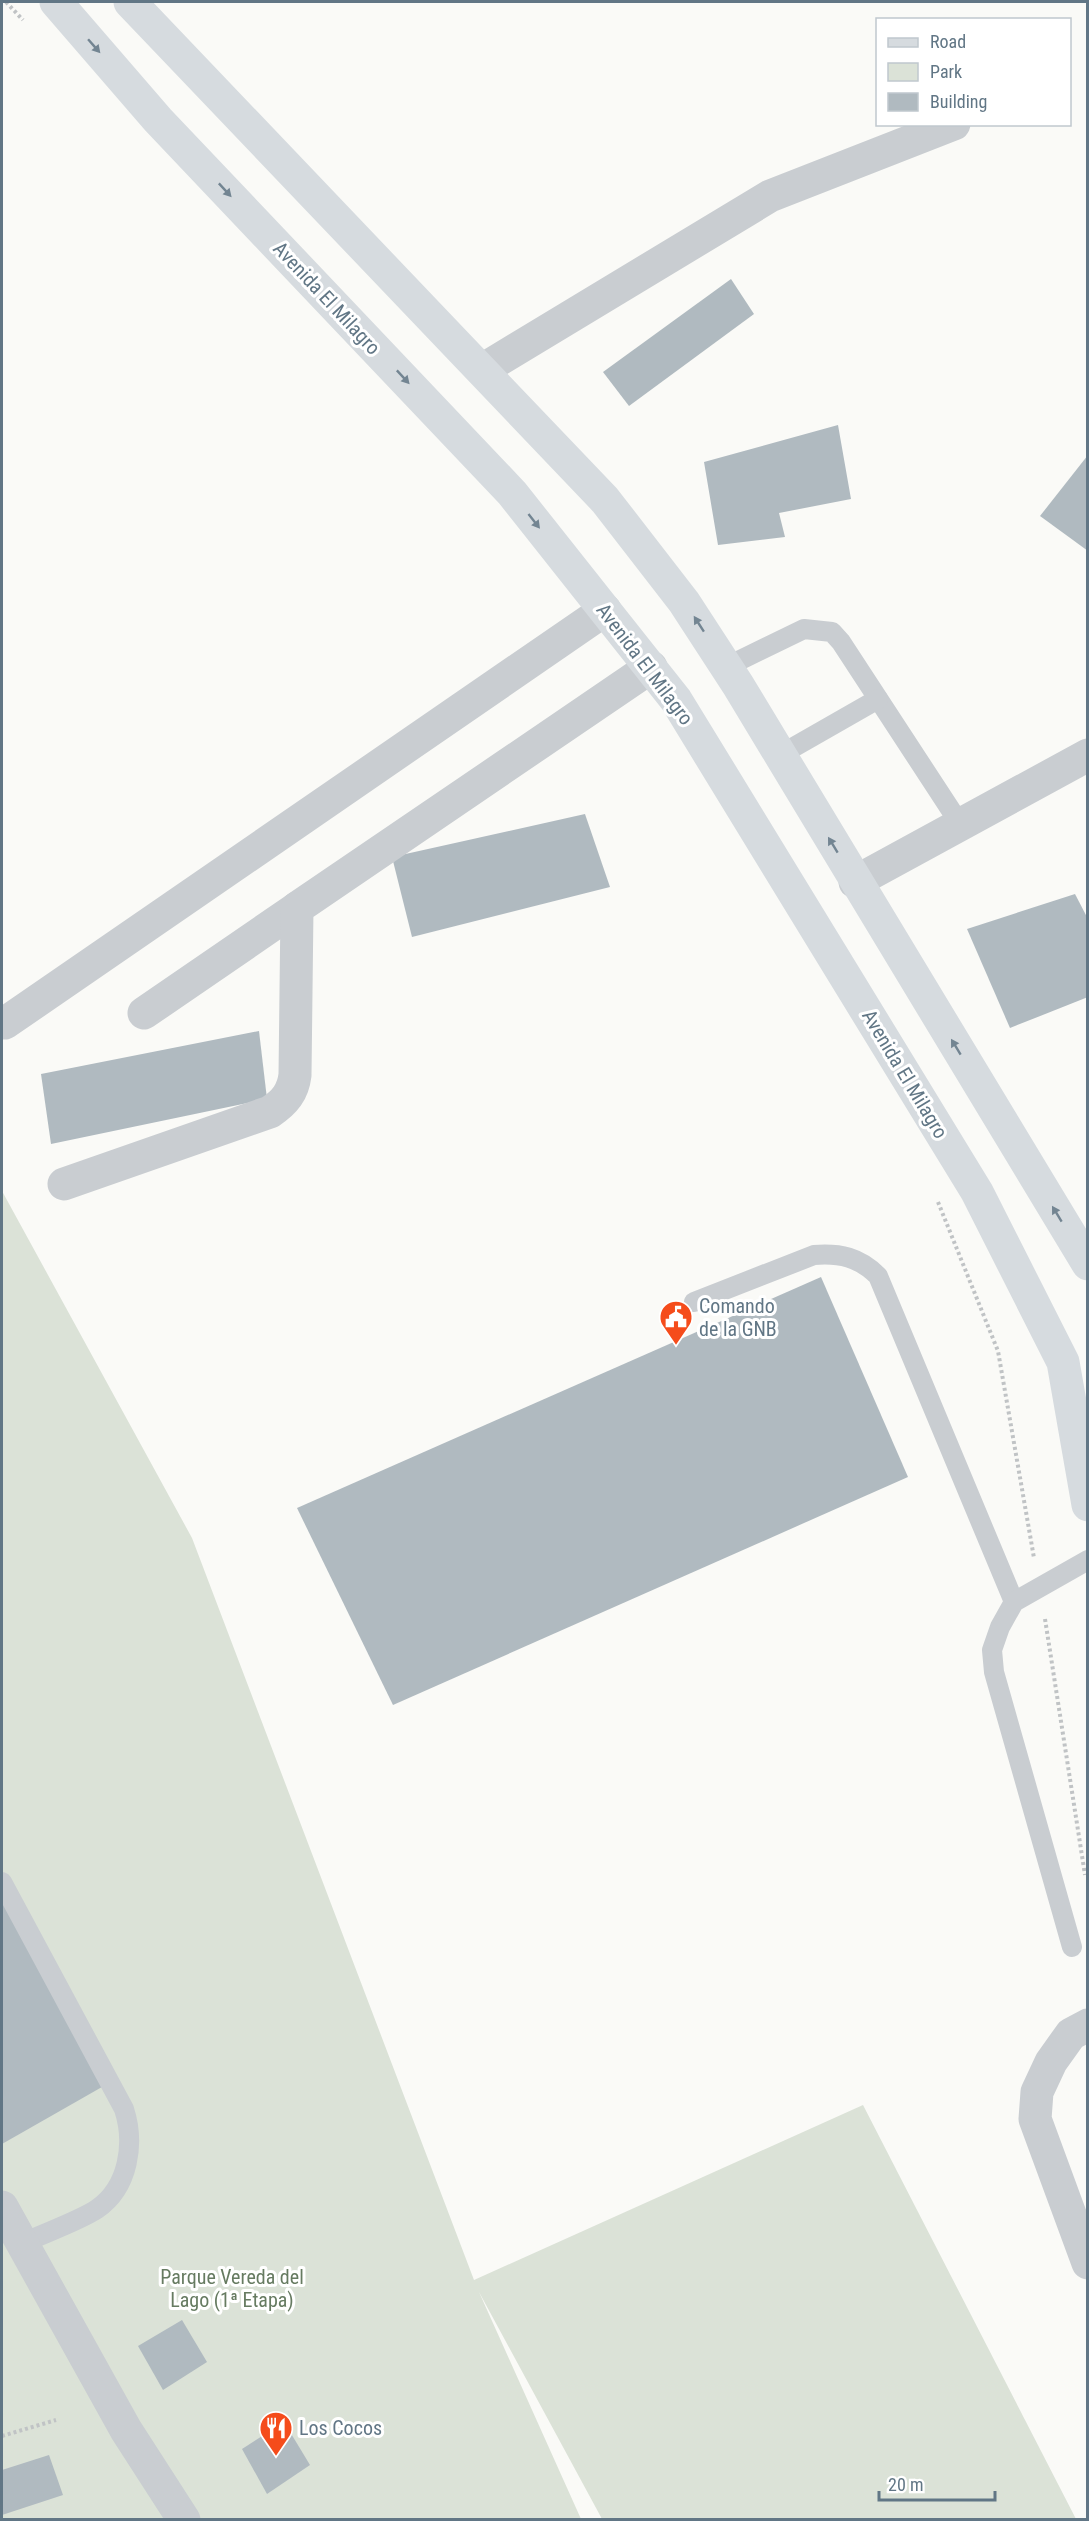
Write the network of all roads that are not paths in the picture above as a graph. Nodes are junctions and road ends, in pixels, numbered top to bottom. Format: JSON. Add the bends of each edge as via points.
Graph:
{"nodes":[{"id":1,"x":56,"y":2,"type":"edge"},
{"id":2,"x":130,"y":2,"type":"edge"},
{"id":3,"x":949,"y":126,"type":"edge"},
{"id":4,"x":482,"y":369,"type":"junction"},
{"id":5,"x":605,"y":610,"type":"junction"},
{"id":6,"x":651,"y":667,"type":"junction"},
{"id":7,"x":726,"y":667,"type":"junction"},
{"id":8,"x":878,"y":699,"type":"junction"},
{"id":9,"x":780,"y":755,"type":"junction"},
{"id":10,"x":1088,"y":755,"type":"edge"},
{"id":11,"x":960,"y":824,"type":"junction"},
{"id":12,"x":855,"y":882,"type":"junction"},
{"id":13,"x":297,"y":908,"type":"junction"},
{"id":14,"x":144,"y":1013,"type":"dead end"},
{"id":15,"x":5,"y":1023,"type":"dead end"},
{"id":16,"x":64,"y":1184,"type":"dead end"},
{"id":17,"x":1088,"y":1264,"type":"edge"},
{"id":18,"x":694,"y":1302,"type":"dead end"},
{"id":19,"x":1088,"y":1505,"type":"edge"},
{"id":20,"x":1088,"y":1560,"type":"edge"},
{"id":21,"x":1014,"y":1602,"type":"junction"},
{"id":22,"x":2,"y":1882,"type":"edge"},
{"id":23,"x":1072,"y":1947,"type":"dead end"},
{"id":24,"x":1088,"y":2025,"type":"edge"},
{"id":25,"x":2,"y":2207,"type":"edge"},
{"id":26,"x":21,"y":2244,"type":"junction"},
{"id":27,"x":1088,"y":2263,"type":"edge"},
{"id":28,"x":184,"y":2520,"type":"edge"}],
"edges":[{"from":1,"to":5,"type":"main road","name":"Avenida El Milagro","one_way":true,"via":[[158,120],[512,493]]},
{"from":2,"to":4,"type":"main road"},
{"from":3,"to":4,"type":"street","via":[[770,196]]},
{"from":7,"to":4,"type":"main road","one_way":true,"via":[[684,602],[605,500]]},
{"from":5,"to":6,"type":"main road","name":"Avenida El Milagro"},
{"from":5,"to":15,"type":"street"},
{"from":6,"to":13,"type":"street"},
{"from":6,"to":19,"type":"main road","name":"Avenida El Milagro","via":[[676,700],[976,1192],[1063,1362]]},
{"from":7,"to":8,"type":"lane","via":[[804,629],[832,632]]},
{"from":7,"to":9,"type":"main road"},
{"from":8,"to":9,"type":"lane"},
{"from":8,"to":11,"type":"lane"},
{"from":12,"to":9,"type":"main road","one_way":true},
{"from":10,"to":11,"type":"street"},
{"from":11,"to":12,"type":"street"},
{"from":17,"to":12,"type":"main road","one_way":true},
{"from":13,"to":14,"type":"street"},
{"from":13,"to":16,"type":"street","via":[[295,1075],[294,1087],[282,1104],[270,1112]]},
{"from":18,"to":21,"type":"lane","via":[[814,1255],[850,1256],[867,1264],[878,1276]]},
{"from":20,"to":21,"type":"lane"},
{"from":21,"to":23,"type":"lane","via":[[992,1650],[994,1672]]},
{"from":22,"to":26,"type":"lane","via":[[124,2109],[130,2136],[123,2173],[97,2209]]},
{"from":24,"to":27,"type":"street","via":[[1071,2034],[1051,2062],[1037,2092],[1035,2119]]},
{"from":25,"to":26,"type":"street"},
{"from":26,"to":28,"type":"street","via":[[126,2430]]}]}
